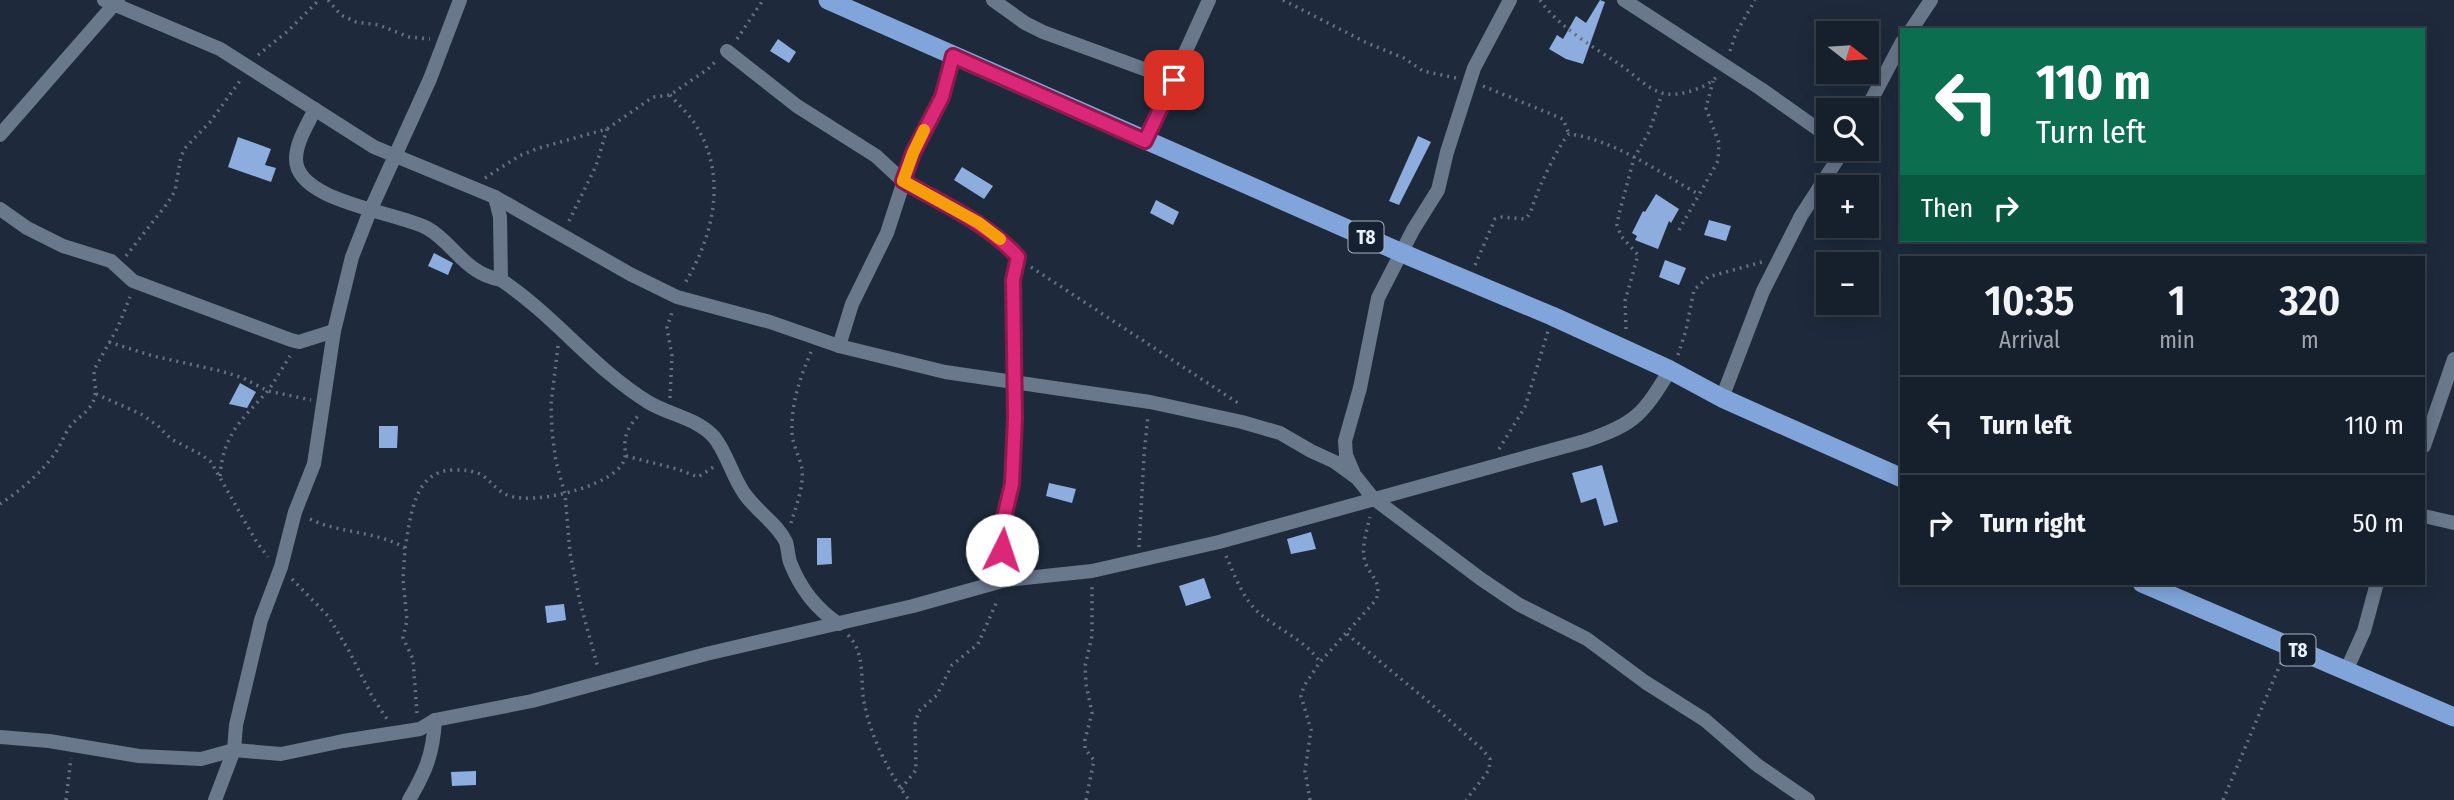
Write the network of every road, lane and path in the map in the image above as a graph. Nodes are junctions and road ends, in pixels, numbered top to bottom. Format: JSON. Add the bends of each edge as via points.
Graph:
{"nodes":[{"id":1,"x":319,"y":0,"type":"edge"},
{"id":2,"x":328,"y":0,"type":"edge"},
{"id":3,"x":460,"y":0,"type":"edge"},
{"id":4,"x":763,"y":0,"type":"edge"},
{"id":5,"x":828,"y":0,"type":"edge"},
{"id":6,"x":993,"y":0,"type":"edge"},
{"id":7,"x":1209,"y":0,"type":"edge"},
{"id":8,"x":1283,"y":0,"type":"edge"},
{"id":9,"x":1510,"y":0,"type":"edge"},
{"id":10,"x":1540,"y":0,"type":"edge"},
{"id":11,"x":1624,"y":0,"type":"edge"},
{"id":12,"x":1755,"y":0,"type":"edge"},
{"id":13,"x":1931,"y":0,"type":"edge"},
{"id":14,"x":113,"y":1,"type":"edge"},
{"id":15,"x":1912,"y":28,"type":"edge"},
{"id":16,"x":446,"y":39,"type":"junction"},
{"id":17,"x":1900,"y":46,"type":"edge"},
{"id":18,"x":727,"y":51,"type":"junction"},
{"id":19,"x":953,"y":56,"type":"junction"},
{"id":20,"x":248,"y":67,"type":"junction"},
{"id":21,"x":1726,"y":67,"type":"junction"},
{"id":22,"x":1174,"y":80,"type":"junction"},
{"id":23,"x":1713,"y":81,"type":"junction"},
{"id":24,"x":1470,"y":82,"type":"junction"},
{"id":25,"x":670,"y":94,"type":"junction"},
{"id":26,"x":1662,"y":94,"type":"junction"},
{"id":27,"x":1872,"y":98,"type":"edge"},
{"id":28,"x":315,"y":109,"type":"junction"},
{"id":29,"x":1816,"y":128,"type":"edge"},
{"id":30,"x":607,"y":129,"type":"junction"},
{"id":31,"x":1569,"y":134,"type":"junction"},
{"id":32,"x":0,"y":135,"type":"edge"},
{"id":33,"x":1145,"y":141,"type":"junction"},
{"id":34,"x":396,"y":156,"type":"junction"},
{"id":35,"x":1634,"y":158,"type":"junction"},
{"id":36,"x":1836,"y":161,"type":"edge"},
{"id":37,"x":903,"y":181,"type":"junction"},
{"id":38,"x":471,"y":187,"type":"junction"},
{"id":39,"x":1700,"y":195,"type":"junction"},
{"id":40,"x":495,"y":197,"type":"junction"},
{"id":41,"x":0,"y":209,"type":"edge"},
{"id":42,"x":370,"y":211,"type":"junction"},
{"id":43,"x":1679,"y":230,"type":"dead end"},
{"id":44,"x":561,"y":234,"type":"junction"},
{"id":45,"x":1402,"y":253,"type":"junction"},
{"id":46,"x":1018,"y":257,"type":"junction"},
{"id":47,"x":1781,"y":259,"type":"junction"},
{"id":48,"x":119,"y":267,"type":"junction"},
{"id":49,"x":501,"y":280,"type":"junction"},
{"id":50,"x":133,"y":281,"type":"junction"},
{"id":51,"x":1468,"y":281,"type":"junction"},
{"id":52,"x":677,"y":297,"type":"junction"},
{"id":53,"x":1552,"y":316,"type":"junction"},
{"id":54,"x":560,"y":330,"type":"junction"},
{"id":55,"x":334,"y":331,"type":"junction"},
{"id":56,"x":817,"y":337,"type":"junction"},
{"id":57,"x":109,"y":342,"type":"junction"},
{"id":58,"x":299,"y":342,"type":"junction"},
{"id":59,"x":839,"y":346,"type":"junction"},
{"id":60,"x":1630,"y":351,"type":"junction"},
{"id":61,"x":2454,"y":359,"type":"edge"},
{"id":62,"x":1670,"y":370,"type":"junction"},
{"id":63,"x":1016,"y":381,"type":"junction"},
{"id":64,"x":268,"y":391,"type":"junction"},
{"id":65,"x":96,"y":394,"type":"junction"},
{"id":66,"x":1722,"y":398,"type":"junction"},
{"id":67,"x":323,"y":402,"type":"junction"},
{"id":68,"x":649,"y":402,"type":"junction"},
{"id":69,"x":1150,"y":402,"type":"junction"},
{"id":70,"x":1243,"y":405,"type":"dead end"},
{"id":71,"x":668,"y":411,"type":"junction"},
{"id":72,"x":2425,"y":443,"type":"edge"},
{"id":73,"x":626,"y":456,"type":"junction"},
{"id":74,"x":1493,"y":465,"type":"junction"},
{"id":75,"x":731,"y":469,"type":"junction"},
{"id":76,"x":1354,"y":475,"type":"junction"},
{"id":77,"x":1900,"y":477,"type":"edge"},
{"id":78,"x":220,"y":479,"type":"junction"},
{"id":79,"x":565,"y":494,"type":"junction"},
{"id":80,"x":1373,"y":498,"type":"junction"},
{"id":81,"x":0,"y":504,"type":"edge"},
{"id":82,"x":295,"y":512,"type":"junction"},
{"id":83,"x":2425,"y":516,"type":"edge"},
{"id":84,"x":2454,"y":523,"type":"edge"},
{"id":85,"x":786,"y":542,"type":"junction"},
{"id":86,"x":1219,"y":542,"type":"junction"},
{"id":87,"x":405,"y":548,"type":"junction"},
{"id":88,"x":1138,"y":561,"type":"junction"},
{"id":89,"x":281,"y":567,"type":"junction"},
{"id":90,"x":1091,"y":571,"type":"junction"},
{"id":91,"x":1006,"y":580,"type":"junction"},
{"id":92,"x":2146,"y":585,"type":"edge"},
{"id":93,"x":2376,"y":585,"type":"edge"},
{"id":94,"x":839,"y":624,"type":"junction"},
{"id":95,"x":1347,"y":634,"type":"junction"},
{"id":96,"x":2288,"y":646,"type":"junction"},
{"id":97,"x":1320,"y":662,"type":"junction"},
{"id":98,"x":2346,"y":671,"type":"junction"},
{"id":99,"x":603,"y":683,"type":"junction"},
{"id":100,"x":2454,"y":717,"type":"edge"},
{"id":101,"x":435,"y":720,"type":"junction"},
{"id":102,"x":420,"y":729,"type":"junction"},
{"id":103,"x":396,"y":732,"type":"junction"},
{"id":104,"x":0,"y":737,"type":"edge"},
{"id":105,"x":75,"y":746,"type":"junction"},
{"id":106,"x":234,"y":750,"type":"junction"},
{"id":107,"x":901,"y":789,"type":"junction"},
{"id":108,"x":66,"y":800,"type":"edge"},
{"id":109,"x":215,"y":800,"type":"edge"},
{"id":110,"x":409,"y":800,"type":"edge"},
{"id":111,"x":909,"y":800,"type":"edge"},
{"id":112,"x":1086,"y":800,"type":"edge"},
{"id":113,"x":1310,"y":800,"type":"edge"},
{"id":114,"x":1466,"y":800,"type":"edge"},
{"id":115,"x":1808,"y":800,"type":"edge"},
{"id":116,"x":2223,"y":800,"type":"edge"}],
"edges":[{"from":1,"to":20,"type":"path"},
{"from":2,"to":16,"type":"path","via":[[341,15],[356,22],[409,37]]},
{"from":3,"to":16,"type":"street"},
{"from":4,"to":18,"type":"path"},
{"from":5,"to":19,"type":"highway","number":"T8"},
{"from":6,"to":22,"type":"street","via":[[1043,32]]},
{"from":7,"to":22,"type":"street"},
{"from":8,"to":24,"type":"path","via":[[1427,73]]},
{"from":9,"to":24,"type":"street"},
{"from":10,"to":26,"type":"path","via":[[1559,22]]},
{"from":11,"to":21,"type":"street"},
{"from":12,"to":21,"type":"path","via":[[1732,40]]},
{"from":13,"to":15,"type":"street"},
{"from":14,"to":20,"type":"street","via":[[220,49]]},
{"from":14,"to":32,"type":"street"},
{"from":16,"to":34,"type":"street"},
{"from":17,"to":27,"type":"street"},
{"from":18,"to":25,"type":"path"},
{"from":18,"to":37,"type":"street","via":[[797,106],[876,156]]},
{"from":19,"to":33,"type":"highway","number":"T8"},
{"from":19,"to":37,"type":"street","via":[[942,97]]},
{"from":20,"to":28,"type":"street"},
{"from":20,"to":48,"type":"path","via":[[186,148],[175,191]]},
{"from":21,"to":23,"type":"path"},
{"from":21,"to":29,"type":"street"},
{"from":22,"to":33,"type":"street"},
{"from":23,"to":26,"type":"path","via":[[1673,95]]},
{"from":23,"to":39,"type":"path","via":[[1706,108],[1720,153]]},
{"from":24,"to":31,"type":"path","via":[[1563,119]]},
{"from":24,"to":45,"type":"street","via":[[1438,190]]},
{"from":25,"to":30,"type":"path","via":[[653,97]]},
{"from":25,"to":52,"type":"path","via":[[695,124],[708,151],[714,184],[710,229],[699,260]]},
{"from":26,"to":35,"type":"path"},
{"from":28,"to":34,"type":"street"},
{"from":28,"to":42,"type":"street","via":[[295,155],[300,175],[318,189]]},
{"from":30,"to":38,"type":"path","via":[[519,156]]},
{"from":30,"to":44,"type":"path","via":[[592,174]]},
{"from":31,"to":35,"type":"path"},
{"from":31,"to":51,"type":"path","via":[[1529,216],[1495,219]]},
{"from":33,"to":45,"type":"highway","number":"T8"},
{"from":34,"to":38,"type":"street"},
{"from":34,"to":42,"type":"street"},
{"from":35,"to":39,"type":"path"},
{"from":35,"to":60,"type":"path","via":[[1617,225],[1620,236],[1637,255],[1625,302]]},
{"from":36,"to":47,"type":"street","via":[[1801,216]]},
{"from":37,"to":46,"type":"street","via":[[979,223]]},
{"from":37,"to":59,"type":"street","via":[[887,233],[852,304]]},
{"from":38,"to":40,"type":"street"},
{"from":39,"to":43,"type":"path"},
{"from":40,"to":44,"type":"street"},
{"from":40,"to":49,"type":"street"},
{"from":41,"to":48,"type":"street","via":[[63,246]]},
{"from":42,"to":49,"type":"street","via":[[426,228],[474,269]]},
{"from":42,"to":55,"type":"street","via":[[352,257]]},
{"from":44,"to":52,"type":"street"},
{"from":45,"to":51,"type":"highway","number":"T8"},
{"from":45,"to":76,"type":"street","via":[[1378,298],[1348,432],[1346,455]]},
{"from":46,"to":63,"type":"street","via":[[1013,280]]},
{"from":46,"to":70,"type":"path"},
{"from":47,"to":62,"type":"path","via":[[1708,277],[1694,290],[1686,330]]},
{"from":47,"to":66,"type":"street","via":[[1763,291]]},
{"from":48,"to":50,"type":"street"},
{"from":49,"to":54,"type":"street","via":[[529,299]]},
{"from":50,"to":57,"type":"path"},
{"from":50,"to":58,"type":"street"},
{"from":51,"to":53,"type":"highway","number":"T8"},
{"from":52,"to":56,"type":"street"},
{"from":52,"to":71,"type":"path","via":[[667,328],[672,373]]},
{"from":53,"to":60,"type":"highway","number":"T8"},
{"from":53,"to":74,"type":"path","via":[[1525,407]]},
{"from":54,"to":68,"type":"street","via":[[598,366]]},
{"from":54,"to":79,"type":"path","via":[[551,404],[556,461]]},
{"from":55,"to":58,"type":"street"},
{"from":55,"to":67,"type":"street"},
{"from":56,"to":59,"type":"street"},
{"from":56,"to":85,"type":"path","via":[[795,391],[792,436],[802,486]]},
{"from":57,"to":64,"type":"path","via":[[234,376]]},
{"from":57,"to":65,"type":"path","via":[[93,375]]},
{"from":58,"to":64,"type":"path"},
{"from":59,"to":63,"type":"street","via":[[945,372]]},
{"from":60,"to":62,"type":"highway","number":"T8"},
{"from":61,"to":72,"type":"street"},
{"from":62,"to":66,"type":"highway","number":"T8"},
{"from":62,"to":74,"type":"street","via":[[1649,404],[1616,430]]},
{"from":63,"to":69,"type":"street"},
{"from":63,"to":91,"type":"street","via":[[1012,484],[1002,526]]},
{"from":64,"to":67,"type":"path"},
{"from":64,"to":78,"type":"path","via":[[237,422],[222,456]]},
{"from":65,"to":78,"type":"path","via":[[141,414],[171,439],[202,455]]},
{"from":65,"to":81,"type":"path","via":[[55,454]]},
{"from":66,"to":77,"type":"highway","number":"T8"},
{"from":67,"to":82,"type":"street","via":[[314,464]]},
{"from":68,"to":71,"type":"street"},
{"from":68,"to":73,"type":"path","via":[[626,435]]},
{"from":69,"to":76,"type":"street","via":[[1280,433]]},
{"from":69,"to":88,"type":"path"},
{"from":71,"to":75,"type":"street","via":[[712,435]]},
{"from":73,"to":75,"type":"path","via":[[698,477],[715,466]]},
{"from":73,"to":79,"type":"path","via":[[603,479]]},
{"from":74,"to":80,"type":"street"},
{"from":75,"to":85,"type":"street","via":[[744,494]]},
{"from":76,"to":80,"type":"street"},
{"from":78,"to":89,"type":"path","via":[[256,541]]},
{"from":79,"to":87,"type":"path","via":[[512,497],[473,471],[436,472],[414,502]]},
{"from":79,"to":99,"type":"path","via":[[570,553]]},
{"from":80,"to":86,"type":"street"},
{"from":80,"to":95,"type":"path","via":[[1364,556],[1378,593]]},
{"from":80,"to":115,"type":"street","via":[[1509,598],[1587,639],[1705,720],[1757,765]]},
{"from":82,"to":87,"type":"path","via":[[320,524],[376,535]]},
{"from":82,"to":89,"type":"street"},
{"from":83,"to":84,"type":"street"},
{"from":85,"to":94,"type":"street","via":[[789,559],[811,600]]},
{"from":86,"to":88,"type":"street"},
{"from":86,"to":97,"type":"path","via":[[1248,602]]},
{"from":87,"to":102,"type":"path","via":[[407,620],[403,638],[413,659]]},
{"from":88,"to":90,"type":"street"},
{"from":89,"to":103,"type":"path","via":[[328,616]]},
{"from":89,"to":106,"type":"street","via":[[261,620]]},
{"from":90,"to":91,"type":"street"},
{"from":90,"to":112,"type":"path","via":[[1092,636],[1086,684],[1093,713],[1085,749],[1094,760]]},
{"from":91,"to":94,"type":"street"},
{"from":91,"to":107,"type":"path","via":[[978,644],[952,665],[937,695],[919,711],[916,770]]},
{"from":92,"to":96,"type":"highway","number":"T8"},
{"from":93,"to":98,"type":"street","via":[[2364,631]]},
{"from":94,"to":99,"type":"street"},
{"from":94,"to":107,"type":"path","via":[[860,655],[865,707]]},
{"from":95,"to":97,"type":"path"},
{"from":95,"to":114,"type":"path","via":[[1490,759],[1489,770]]},
{"from":96,"to":98,"type":"highway","number":"T8"},
{"from":96,"to":116,"type":"path"},
{"from":97,"to":113,"type":"path","via":[[1301,696],[1311,730],[1306,771]]},
{"from":98,"to":100,"type":"highway","number":"T8"},
{"from":99,"to":101,"type":"street"},
{"from":101,"to":102,"type":"street"},
{"from":101,"to":110,"type":"street","via":[[431,756]]},
{"from":102,"to":103,"type":"street"},
{"from":103,"to":106,"type":"street","via":[[281,754]]},
{"from":104,"to":105,"type":"street"},
{"from":105,"to":106,"type":"street","via":[[201,759]]},
{"from":105,"to":108,"type":"path"},
{"from":106,"to":109,"type":"street"},
{"from":107,"to":111,"type":"path"}]}
